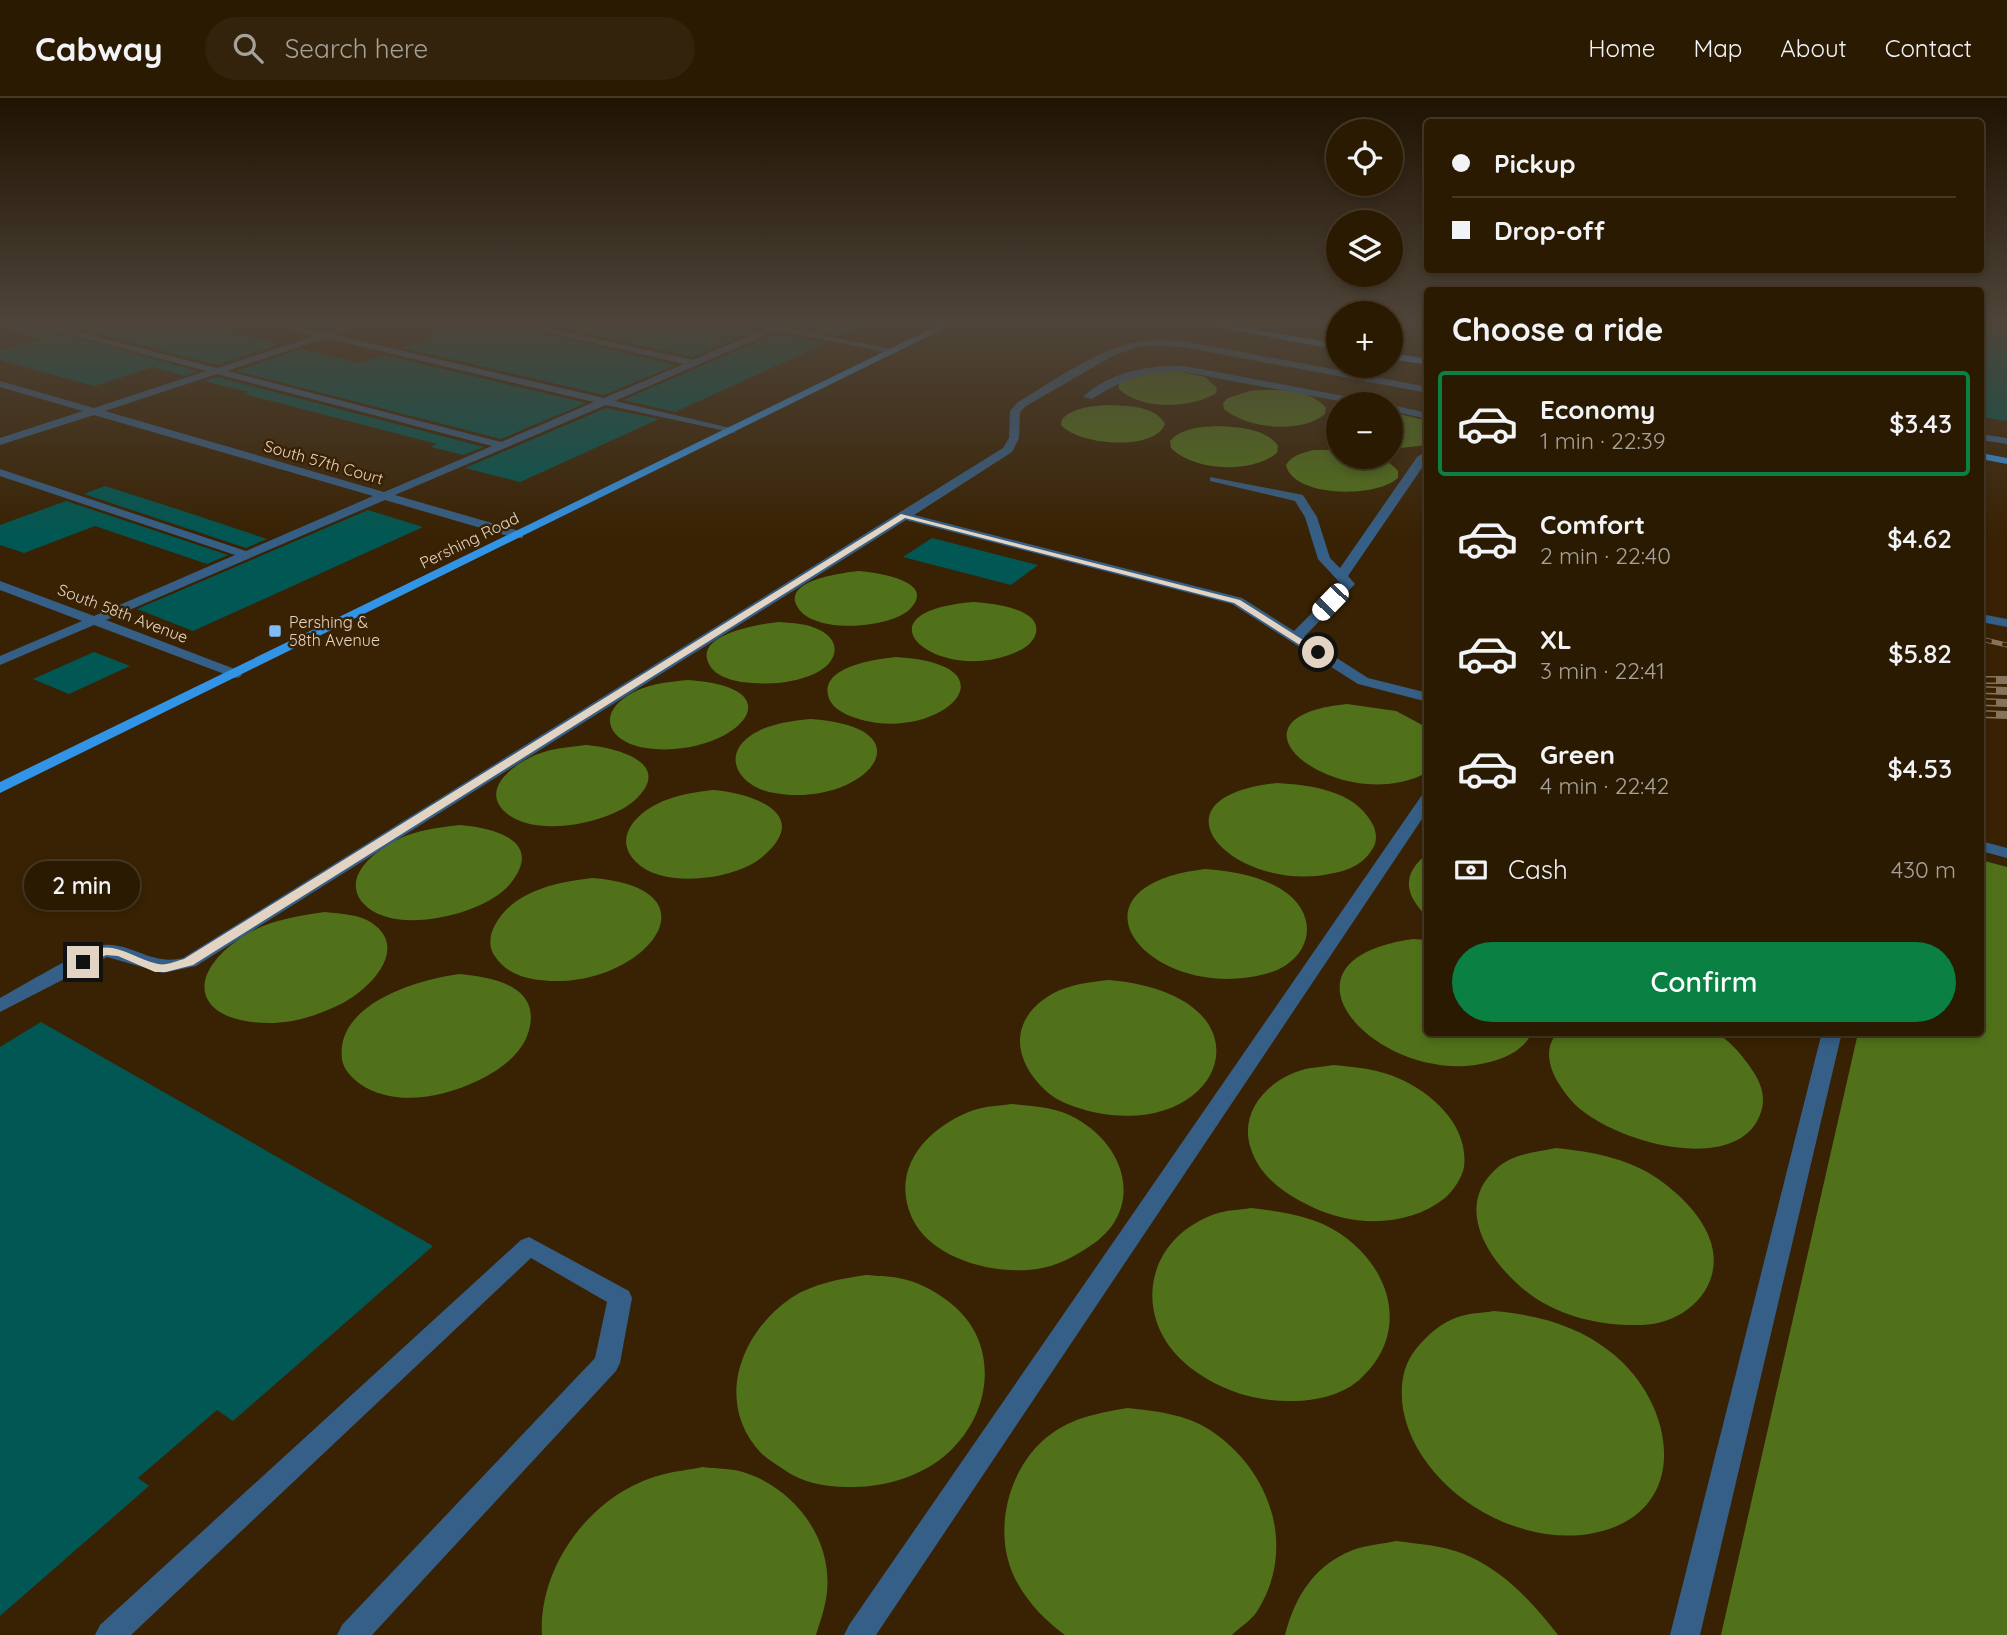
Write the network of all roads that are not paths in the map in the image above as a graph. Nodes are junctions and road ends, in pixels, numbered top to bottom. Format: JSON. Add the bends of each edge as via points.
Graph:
{"nodes":[{"id":1,"x":34,"y":394,"type":"edge"},
{"id":2,"x":147,"y":394,"type":"edge"},
{"id":3,"x":305,"y":394,"type":"edge"},
{"id":4,"x":574,"y":394,"type":"edge"},
{"id":5,"x":622,"y":394,"type":"edge"},
{"id":6,"x":807,"y":394,"type":"edge"},
{"id":7,"x":1041,"y":394,"type":"edge"},
{"id":8,"x":1093,"y":394,"type":"edge"},
{"id":9,"x":1088,"y":397,"type":"dead end"},
{"id":10,"x":605,"y":401,"type":"junction"},
{"id":11,"x":94,"y":411,"type":"junction"},
{"id":12,"x":1403,"y":411,"type":"edge"},
{"id":13,"x":1424,"y":415,"type":"edge"},
{"id":14,"x":731,"y":431,"type":"junction"},
{"id":15,"x":1984,"y":437,"type":"edge"},
{"id":16,"x":2007,"y":441,"type":"edge"},
{"id":17,"x":0,"y":442,"type":"edge"},
{"id":18,"x":502,"y":445,"type":"junction"},
{"id":19,"x":1984,"y":448,"type":"edge"},
{"id":20,"x":2007,"y":452,"type":"edge"},
{"id":21,"x":1424,"y":457,"type":"edge"},
{"id":22,"x":1984,"y":457,"type":"edge"},
{"id":23,"x":2007,"y":461,"type":"edge"},
{"id":24,"x":0,"y":472,"type":"edge"},
{"id":25,"x":1214,"y":479,"type":"dead end"},
{"id":26,"x":385,"y":496,"type":"junction"},
{"id":27,"x":904,"y":516,"type":"junction"},
{"id":28,"x":519,"y":535,"type":"junction"},
{"id":29,"x":247,"y":555,"type":"junction"},
{"id":30,"x":1341,"y":577,"type":"junction"},
{"id":31,"x":0,"y":585,"type":"edge"},
{"id":32,"x":1984,"y":619,"type":"edge"},
{"id":33,"x":94,"y":620,"type":"junction"},
{"id":34,"x":2007,"y":623,"type":"edge"},
{"id":35,"x":1295,"y":638,"type":"junction"},
{"id":36,"x":0,"y":660,"type":"edge"},
{"id":37,"x":234,"y":674,"type":"junction"},
{"id":38,"x":1424,"y":697,"type":"edge"},
{"id":39,"x":0,"y":788,"type":"edge"},
{"id":40,"x":1424,"y":804,"type":"edge"},
{"id":41,"x":1984,"y":847,"type":"edge"},
{"id":42,"x":2007,"y":853,"type":"edge"},
{"id":43,"x":0,"y":1006,"type":"edge"},
{"id":44,"x":1831,"y":1036,"type":"edge"},
{"id":45,"x":110,"y":1635,"type":"edge"},
{"id":46,"x":352,"y":1635,"type":"edge"},
{"id":47,"x":859,"y":1635,"type":"edge"},
{"id":48,"x":1685,"y":1635,"type":"edge"}],
"edges":[{"from":1,"to":11,"type":"street","name":"South 57th Court"},
{"from":2,"to":11,"type":"street"},
{"from":3,"to":18,"type":"street"},
{"from":4,"to":10,"type":"street"},
{"from":5,"to":10,"type":"street"},
{"from":6,"to":14,"type":"main road","name":"Pershing Road"},
{"from":7,"to":27,"type":"street","via":[[1015,411],[1014,438],[1008,450]]},
{"from":8,"to":9,"type":"street"},
{"from":10,"to":14,"type":"street"},
{"from":10,"to":18,"type":"street"},
{"from":11,"to":17,"type":"street"},
{"from":11,"to":26,"type":"street","name":"South 57th Court"},
{"from":12,"to":13,"type":"street"},
{"from":14,"to":28,"type":"main road","name":"Pershing Road"},
{"from":15,"to":16,"type":"street"},
{"from":18,"to":26,"type":"street"},
{"from":19,"to":20,"type":"main road"},
{"from":21,"to":30,"type":"street"},
{"from":22,"to":23,"type":"main road"},
{"from":24,"to":29,"type":"street"},
{"from":25,"to":30,"type":"street","via":[[1299,498],[1311,517],[1324,559]]},
{"from":26,"to":28,"type":"street","name":"South 57th Court"},
{"from":26,"to":29,"type":"street"},
{"from":27,"to":35,"type":"street","via":[[1237,601]]},
{"from":27,"to":43,"type":"street","via":[[189,962],[155,968],[120,952],[104,951]]},
{"from":28,"to":37,"type":"main road","name":"Pershing Road"},
{"from":29,"to":33,"type":"street"},
{"from":30,"to":35,"type":"street","via":[[1348,584]]},
{"from":31,"to":33,"type":"street","name":"South 58th Avenue"},
{"from":32,"to":34,"type":"street"},
{"from":33,"to":36,"type":"street"},
{"from":33,"to":37,"type":"street","name":"South 58th Avenue"},
{"from":35,"to":38,"type":"street","via":[[1363,681]]},
{"from":37,"to":39,"type":"main road","name":"Pershing Road"},
{"from":40,"to":47,"type":"street"},
{"from":41,"to":42,"type":"street"},
{"from":44,"to":48,"type":"street"},
{"from":45,"to":46,"type":"street","via":[[528,1247],[620,1298],[607,1363]]}]}
